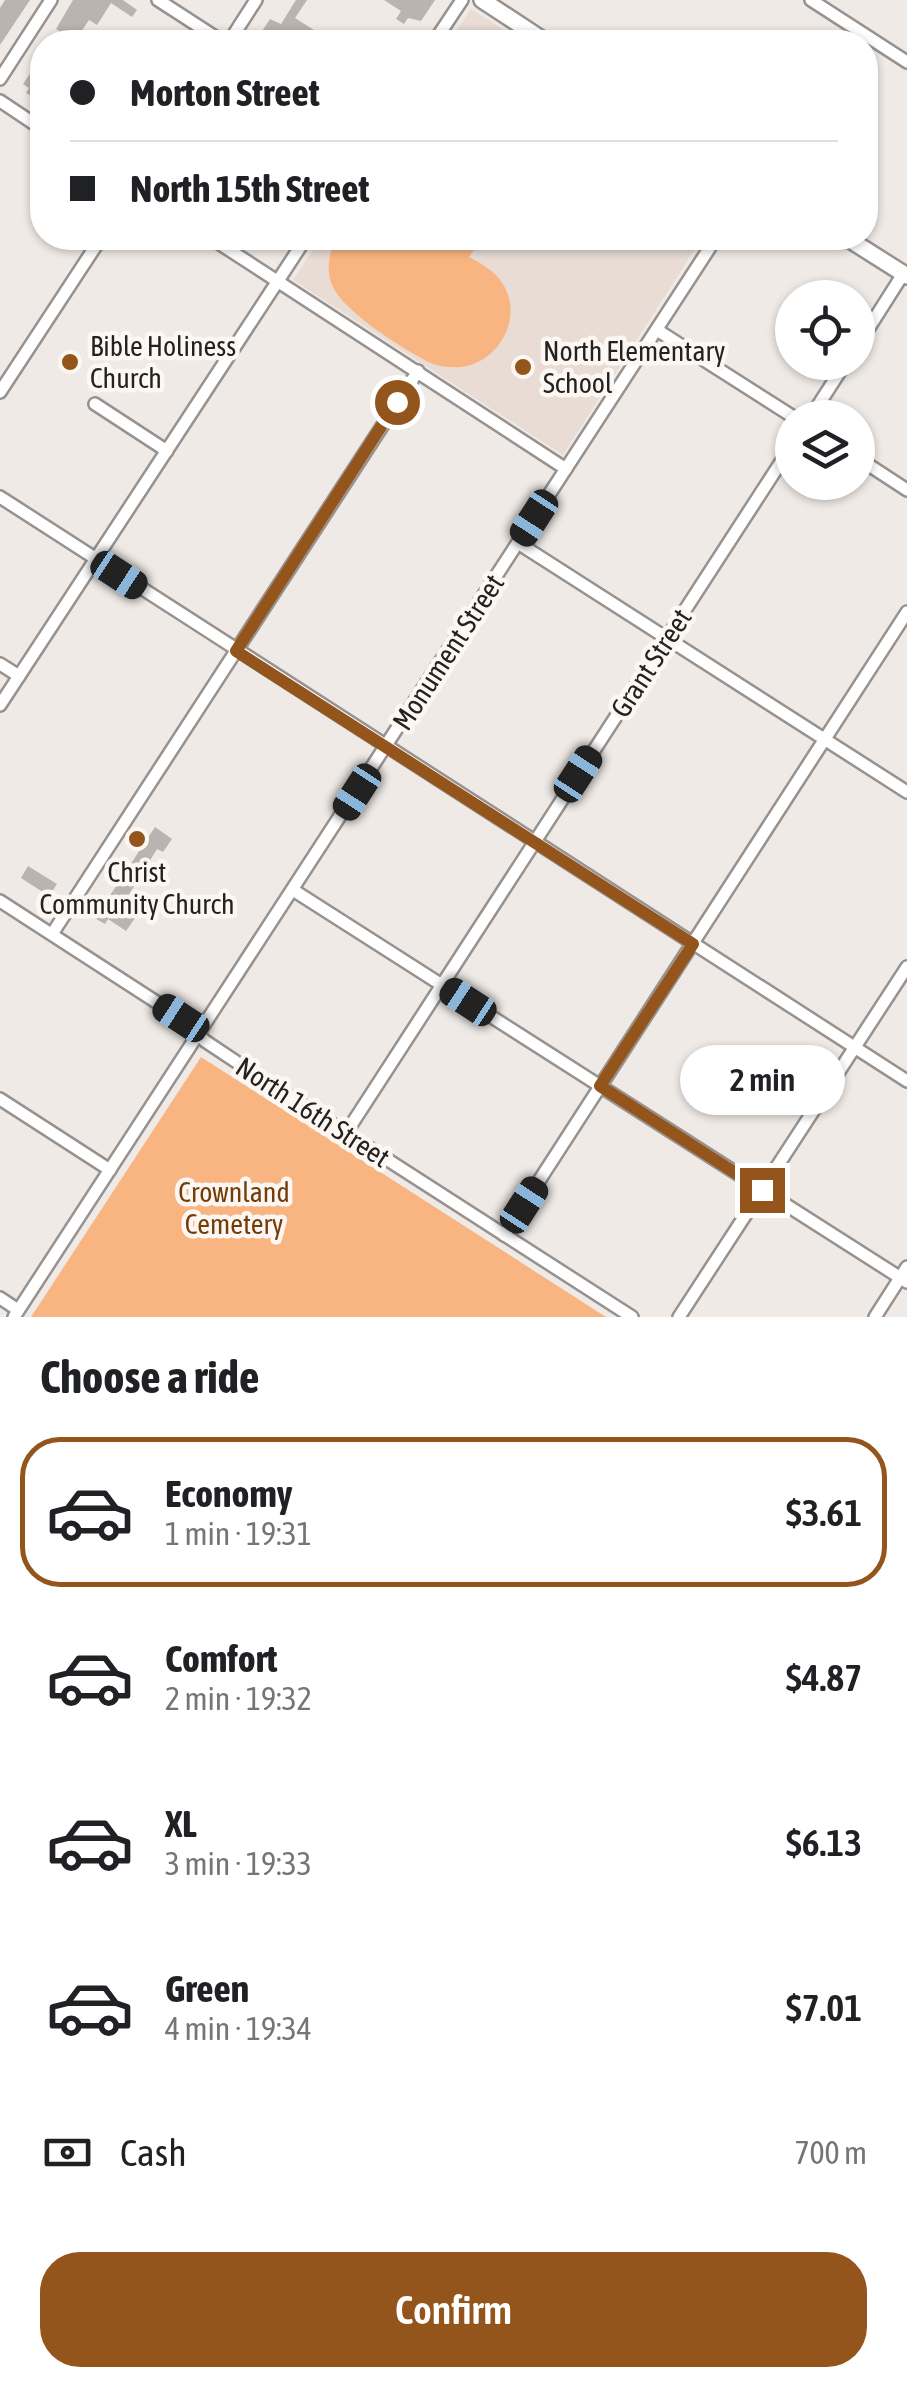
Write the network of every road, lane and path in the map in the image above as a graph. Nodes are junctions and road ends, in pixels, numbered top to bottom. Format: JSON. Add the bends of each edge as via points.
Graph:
{"nodes":[{"id":1,"x":51,"y":0,"type":"edge"},
{"id":2,"x":158,"y":0,"type":"edge"},
{"id":3,"x":256,"y":0,"type":"edge"},
{"id":4,"x":462,"y":0,"type":"edge"},
{"id":5,"x":482,"y":0,"type":"edge"},
{"id":6,"x":811,"y":0,"type":"edge"},
{"id":7,"x":854,"y":28,"type":"joint"},
{"id":8,"x":32,"y":30,"type":"edge"},
{"id":9,"x":207,"y":30,"type":"edge"},
{"id":10,"x":235,"y":30,"type":"edge"},
{"id":11,"x":442,"y":30,"type":"edge"},
{"id":12,"x":528,"y":30,"type":"edge"},
{"id":13,"x":857,"y":30,"type":"edge"},
{"id":14,"x":30,"y":33,"type":"edge"},
{"id":15,"x":878,"y":43,"type":"edge"},
{"id":16,"x":907,"y":62,"type":"edge"},
{"id":17,"x":0,"y":79,"type":"edge"},
{"id":18,"x":0,"y":101,"type":"edge"},
{"id":19,"x":30,"y":120,"type":"edge"},
{"id":20,"x":93,"y":250,"type":"edge"},
{"id":21,"x":231,"y":250,"type":"edge"},
{"id":22,"x":298,"y":250,"type":"edge"},
{"id":23,"x":708,"y":250,"type":"edge"},
{"id":24,"x":866,"y":250,"type":"edge"},
{"id":25,"x":905,"y":275,"type":"edge"},
{"id":26,"x":278,"y":280,"type":"junction"},
{"id":27,"x":875,"y":320,"type":"edge"},
{"id":28,"x":658,"y":330,"type":"junction"},
{"id":29,"x":418,"y":371,"type":"junction"},
{"id":30,"x":0,"y":392,"type":"edge"},
{"id":31,"x":95,"y":404,"type":"dead end"},
{"id":32,"x":775,"y":405,"type":"edge"},
{"id":33,"x":166,"y":451,"type":"junction"},
{"id":34,"x":566,"y":469,"type":"junction"},
{"id":35,"x":875,"y":469,"type":"edge"},
{"id":36,"x":775,"y":471,"type":"edge"},
{"id":37,"x":907,"y":490,"type":"edge"},
{"id":38,"x":0,"y":497,"type":"edge"},
{"id":39,"x":518,"y":544,"type":"junction"},
{"id":40,"x":96,"y":560,"type":"junction"},
{"id":41,"x":907,"y":612,"type":"edge"},
{"id":42,"x":667,"y":638,"type":"junction"},
{"id":43,"x":236,"y":651,"type":"junction"},
{"id":44,"x":0,"y":664,"type":"edge"},
{"id":45,"x":19,"y":676,"type":"junction"},
{"id":46,"x":0,"y":705,"type":"edge"},
{"id":47,"x":825,"y":739,"type":"junction"},
{"id":48,"x":386,"y":748,"type":"junction"},
{"id":49,"x":907,"y":792,"type":"edge"},
{"id":50,"x":534,"y":842,"type":"junction"},
{"id":51,"x":293,"y":890,"type":"junction"},
{"id":52,"x":0,"y":901,"type":"edge"},
{"id":53,"x":52,"y":934,"type":"junction"},
{"id":54,"x":693,"y":944,"type":"junction"},
{"id":55,"x":907,"y":967,"type":"edge"},
{"id":56,"x":442,"y":985,"type":"junction"},
{"id":57,"x":199,"y":1036,"type":"junction"},
{"id":58,"x":854,"y":1048,"type":"junction"},
{"id":59,"x":907,"y":1081,"type":"edge"},
{"id":60,"x":600,"y":1086,"type":"junction"},
{"id":61,"x":0,"y":1099,"type":"edge"},
{"id":62,"x":346,"y":1132,"type":"junction"},
{"id":63,"x":110,"y":1170,"type":"junction"},
{"id":64,"x":762,"y":1190,"type":"junction"},
{"id":65,"x":504,"y":1235,"type":"junction"},
{"id":66,"x":905,"y":1276,"type":"edge"},
{"id":67,"x":0,"y":1298,"type":"edge"},
{"id":68,"x":16,"y":1313,"type":"edge"},
{"id":69,"x":632,"y":1317,"type":"edge"},
{"id":70,"x":679,"y":1317,"type":"edge"},
{"id":71,"x":875,"y":1317,"type":"edge"}],
"edges":[{"from":1,"to":8,"type":"street"},
{"from":2,"to":9,"type":"street"},
{"from":3,"to":10,"type":"street"},
{"from":4,"to":11,"type":"street"},
{"from":5,"to":12,"type":"main road"},
{"from":6,"to":7,"type":"street"},
{"from":7,"to":13,"type":"street"},
{"from":14,"to":17,"type":"street"},
{"from":15,"to":16,"type":"street"},
{"from":18,"to":19,"type":"street"},
{"from":20,"to":30,"type":"street"},
{"from":21,"to":26,"type":"street"},
{"from":22,"to":26,"type":"street"},
{"from":23,"to":28,"type":"street","name":"Monument Street"},
{"from":24,"to":25,"type":"main road"},
{"from":25,"to":27,"type":"street"},
{"from":26,"to":29,"type":"street"},
{"from":26,"to":33,"type":"street"},
{"from":28,"to":32,"type":"street"},
{"from":28,"to":34,"type":"street","name":"Monument Street"},
{"from":29,"to":34,"type":"street"},
{"from":29,"to":43,"type":"street"},
{"from":31,"to":33,"type":"street"},
{"from":33,"to":40,"type":"street"},
{"from":34,"to":39,"type":"street","name":"Monument Street"},
{"from":35,"to":37,"type":"street"},
{"from":36,"to":42,"type":"street","name":"Grant Street"},
{"from":38,"to":40,"type":"street"},
{"from":39,"to":42,"type":"street"},
{"from":39,"to":48,"type":"street","name":"Monument Street"},
{"from":40,"to":43,"type":"street"},
{"from":40,"to":45,"type":"street"},
{"from":41,"to":47,"type":"street"},
{"from":42,"to":47,"type":"street"},
{"from":42,"to":50,"type":"street","name":"Grant Street"},
{"from":43,"to":48,"type":"street"},
{"from":43,"to":53,"type":"street"},
{"from":44,"to":45,"type":"street"},
{"from":45,"to":46,"type":"street"},
{"from":47,"to":49,"type":"street"},
{"from":47,"to":54,"type":"street"},
{"from":48,"to":50,"type":"street"},
{"from":48,"to":51,"type":"street","name":"Monument Street"},
{"from":50,"to":54,"type":"street"},
{"from":50,"to":56,"type":"street","name":"Grant Street"},
{"from":51,"to":56,"type":"street"},
{"from":51,"to":57,"type":"street","name":"Monument Street"},
{"from":52,"to":53,"type":"street","name":"North 16th Street"},
{"from":53,"to":57,"type":"street","name":"North 16th Street"},
{"from":54,"to":58,"type":"street"},
{"from":54,"to":60,"type":"street"},
{"from":55,"to":58,"type":"street"},
{"from":56,"to":60,"type":"street"},
{"from":56,"to":62,"type":"street","name":"Grant Street"},
{"from":57,"to":62,"type":"street","name":"North 16th Street"},
{"from":57,"to":63,"type":"street","name":"Monument Street"},
{"from":58,"to":59,"type":"street"},
{"from":58,"to":64,"type":"street"},
{"from":60,"to":64,"type":"street"},
{"from":60,"to":65,"type":"street"},
{"from":61,"to":63,"type":"street"},
{"from":62,"to":65,"type":"street","name":"North 16th Street"},
{"from":63,"to":68,"type":"street","name":"Monument Street"},
{"from":64,"to":66,"type":"street"},
{"from":64,"to":70,"type":"street"},
{"from":65,"to":69,"type":"street","name":"North 16th Street"},
{"from":66,"to":71,"type":"street"},
{"from":67,"to":68,"type":"street"}]}
